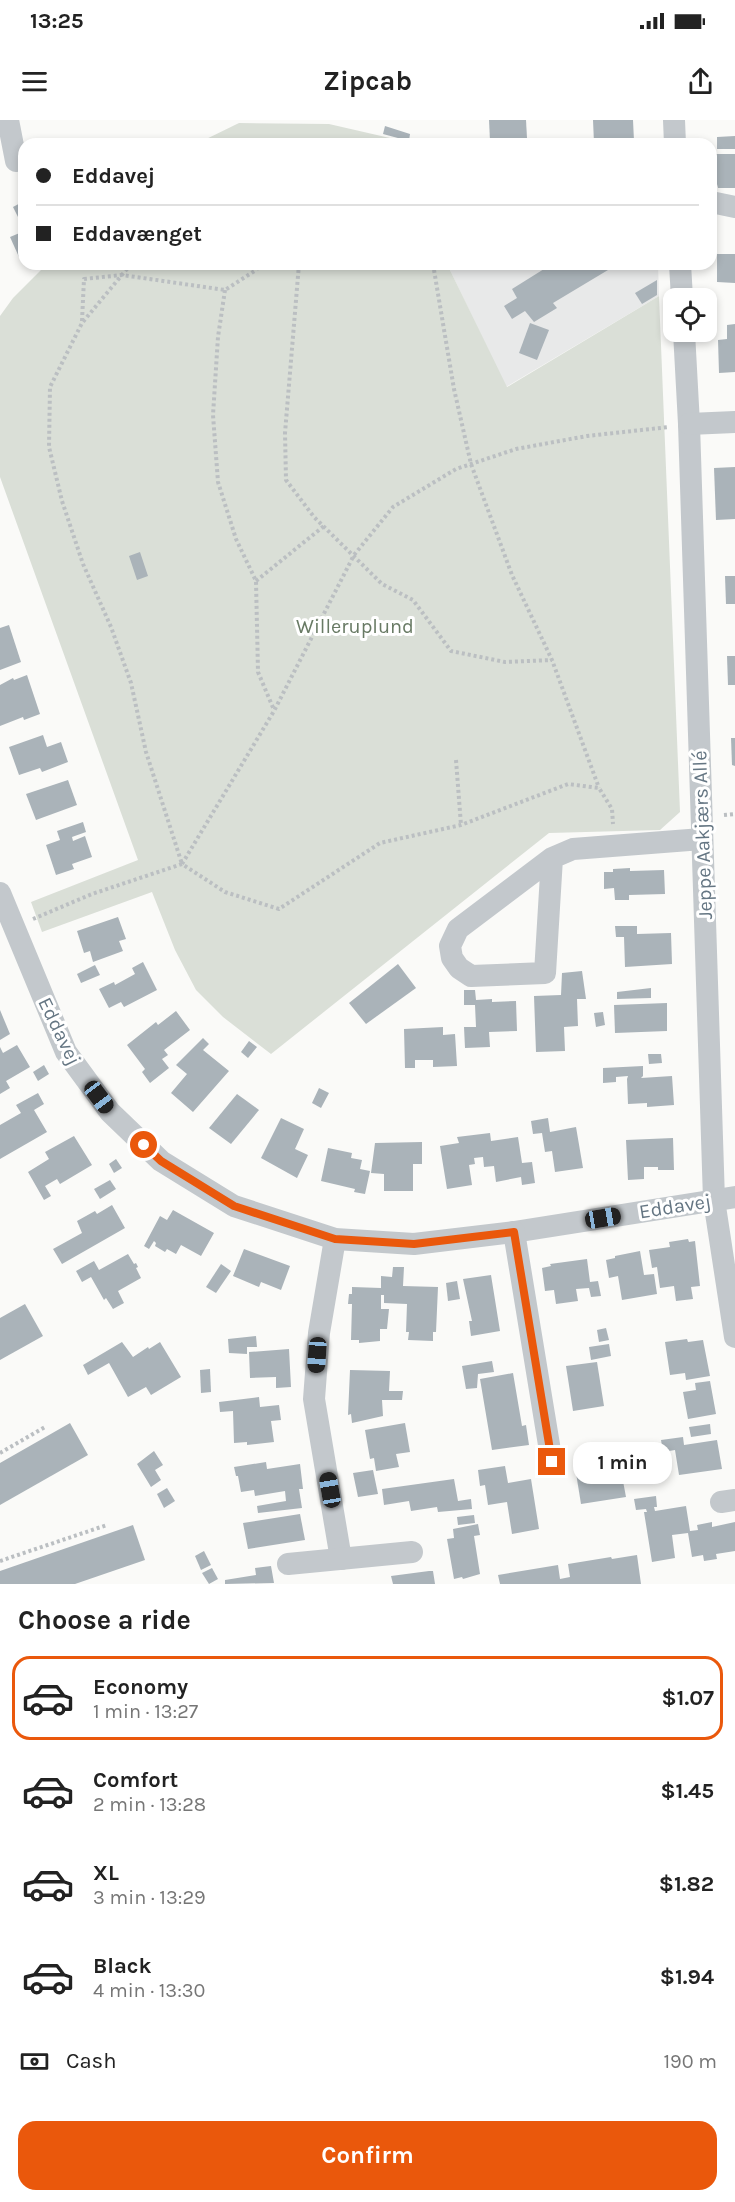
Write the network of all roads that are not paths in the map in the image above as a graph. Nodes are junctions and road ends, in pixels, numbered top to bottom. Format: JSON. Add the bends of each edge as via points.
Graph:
{"nodes":[{"id":1,"x":8,"y":120,"type":"edge"},
{"id":2,"x":674,"y":120,"type":"edge"},
{"id":3,"x":675,"y":138,"type":"edge"},
{"id":4,"x":16,"y":161,"type":"dead end"},
{"id":5,"x":717,"y":203,"type":"edge"},
{"id":6,"x":735,"y":207,"type":"edge"},
{"id":7,"x":680,"y":270,"type":"edge"},
{"id":8,"x":681,"y":288,"type":"edge"},
{"id":9,"x":685,"y":342,"type":"edge"},
{"id":10,"x":735,"y":422,"type":"edge"},
{"id":11,"x":689,"y":424,"type":"junction"},
{"id":12,"x":702,"y":839,"type":"junction"},
{"id":13,"x":552,"y":858,"type":"junction"},
{"id":14,"x":0,"y":892,"type":"edge"},
{"id":15,"x":7,"y":932,"type":"edge"},
{"id":16,"x":724,"y":1198,"type":"edge"},
{"id":17,"x":514,"y":1232,"type":"junction"},
{"id":18,"x":335,"y":1239,"type":"junction"},
{"id":19,"x":735,"y":1337,"type":"edge"},
{"id":20,"x":552,"y":1462,"type":"dead end"},
{"id":21,"x":412,"y":1552,"type":"dead end"},
{"id":22,"x":341,"y":1559,"type":"junction"},
{"id":23,"x":288,"y":1564,"type":"dead end"}],
"edges":[{"from":1,"to":4,"type":"street"},
{"from":2,"to":3,"type":"street"},
{"from":5,"to":6,"type":"street"},
{"from":7,"to":8,"type":"street"},
{"from":9,"to":11,"type":"street","name":"Jeppe Aakjærs Allé"},
{"from":10,"to":11,"type":"street"},
{"from":11,"to":12,"type":"street","name":"Jeppe Aakjærs Allé"},
{"from":12,"to":13,"type":"street","via":[[573,849]]},
{"from":12,"to":16,"type":"street","name":"Jeppe Aakjærs Allé"},
{"from":13,"to":13,"type":"street","via":[[458,929],[450,946],[459,968],[471,976],[545,973]]},
{"from":14,"to":15,"type":"street","name":"Eddavej"},
{"from":15,"to":18,"type":"street","name":"Eddavej","via":[[66,1052],[110,1112],[161,1161],[234,1206]]},
{"from":16,"to":17,"type":"street","name":"Eddavej"},
{"from":16,"to":19,"type":"street","name":"Jeppe Aakjærs Allé"},
{"from":17,"to":18,"type":"street","name":"Eddavej","via":[[414,1244]]},
{"from":17,"to":20,"type":"street"},
{"from":18,"to":22,"type":"street","via":[[319,1333],[314,1399]]},
{"from":21,"to":22,"type":"street"},
{"from":22,"to":23,"type":"street"}]}
